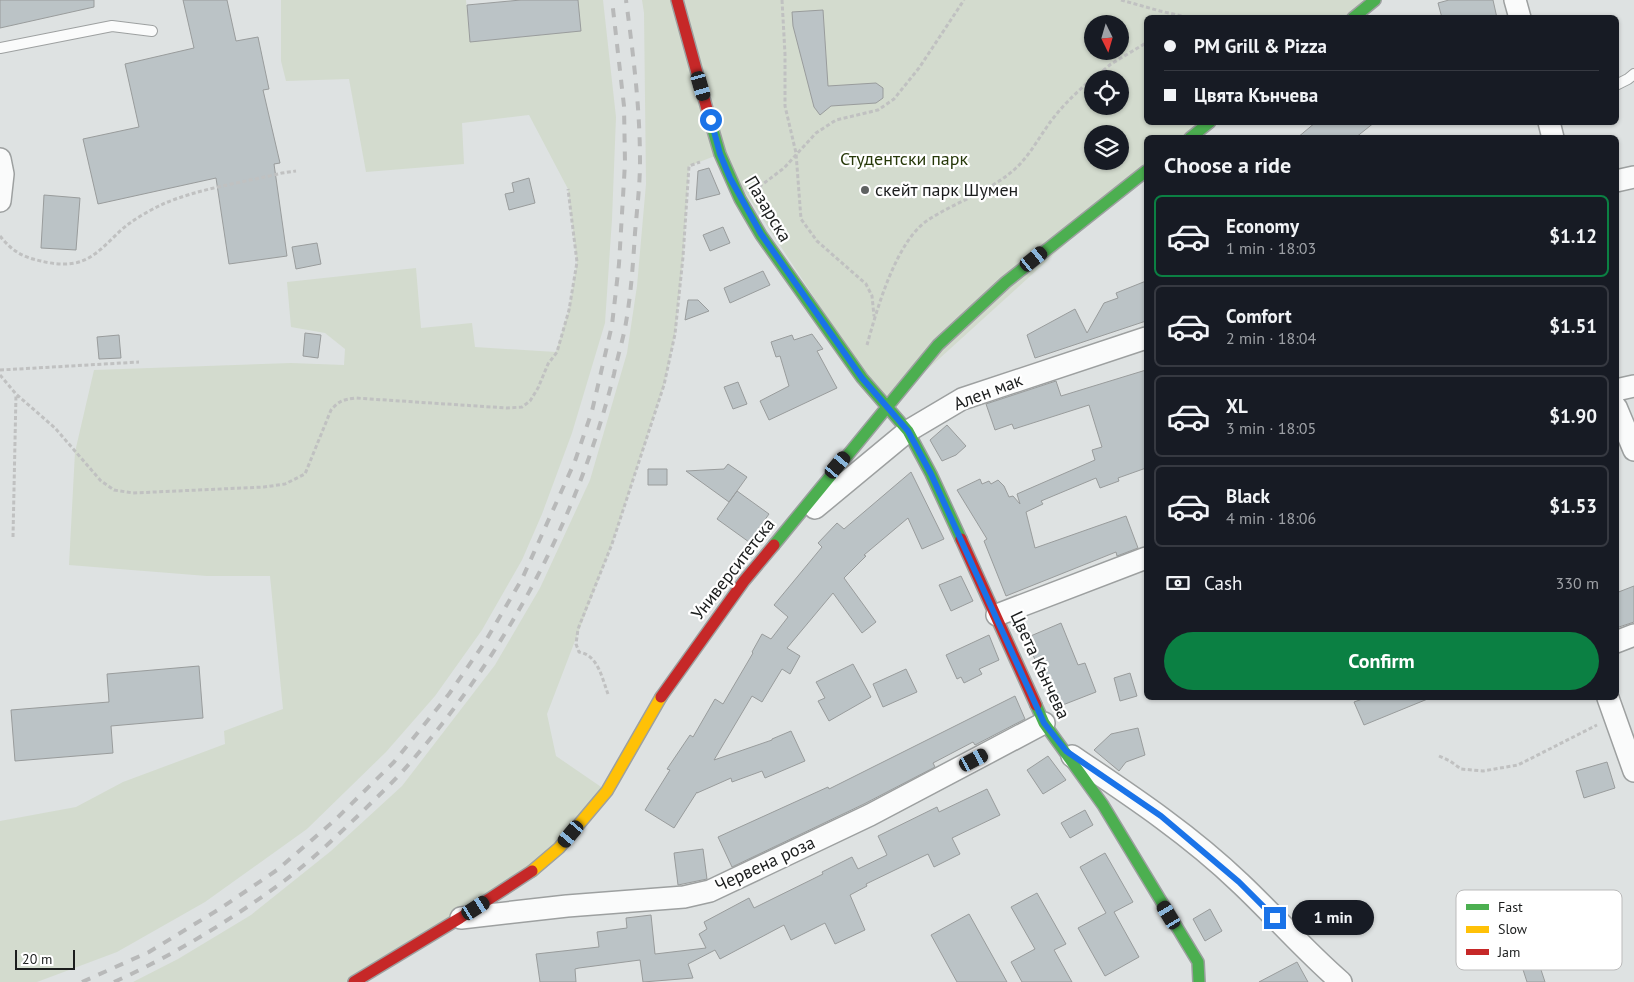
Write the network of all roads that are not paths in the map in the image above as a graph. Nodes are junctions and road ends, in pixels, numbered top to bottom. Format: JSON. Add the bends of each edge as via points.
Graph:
{"nodes":[{"id":1,"x":677,"y":0,"type":"edge"},
{"id":2,"x":1375,"y":0,"type":"edge"},
{"id":3,"x":1515,"y":0,"type":"edge"},
{"id":4,"x":1358,"y":15,"type":"edge"},
{"id":5,"x":1519,"y":15,"type":"edge"},
{"id":6,"x":152,"y":31,"type":"dead end"},
{"id":7,"x":0,"y":48,"type":"edge"},
{"id":8,"x":1634,"y":74,"type":"edge"},
{"id":9,"x":1619,"y":84,"type":"edge"},
{"id":10,"x":1206,"y":125,"type":"edge"},
{"id":11,"x":1194,"y":135,"type":"edge"},
{"id":12,"x":0,"y":159,"type":"edge"},
{"id":13,"x":1144,"y":173,"type":"edge"},
{"id":14,"x":1634,"y":177,"type":"edge"},
{"id":15,"x":1619,"y":180,"type":"edge"},
{"id":16,"x":0,"y":201,"type":"edge"},
{"id":17,"x":1144,"y":339,"type":"edge"},
{"id":18,"x":1634,"y":386,"type":"edge"},
{"id":19,"x":1619,"y":389,"type":"edge"},
{"id":20,"x":886,"y":407,"type":"junction"},
{"id":21,"x":1619,"y":413,"type":"edge"},
{"id":22,"x":908,"y":431,"type":"junction"},
{"id":23,"x":1634,"y":450,"type":"edge"},
{"id":24,"x":779,"y":538,"type":"junction"},
{"id":25,"x":1144,"y":559,"type":"edge"},
{"id":26,"x":997,"y":615,"type":"junction"},
{"id":27,"x":1634,"y":635,"type":"edge"},
{"id":28,"x":1619,"y":641,"type":"edge"},
{"id":29,"x":1609,"y":700,"type":"edge"},
{"id":30,"x":1044,"y":723,"type":"junction"},
{"id":31,"x":1066,"y":751,"type":"junction"},
{"id":32,"x":1634,"y":771,"type":"edge"},
{"id":33,"x":460,"y":918,"type":"junction"},
{"id":34,"x":354,"y":982,"type":"edge"},
{"id":35,"x":1199,"y":982,"type":"edge"},
{"id":36,"x":1341,"y":982,"type":"edge"}],
"edges":[{"from":1,"to":20,"type":"street","name":"Пазарска","via":[[720,154],[740,199],[862,378]]},
{"from":2,"to":4,"type":"street"},
{"from":3,"to":5,"type":"street"},
{"from":6,"to":7,"type":"lane","via":[[112,26]]},
{"from":8,"to":9,"type":"lane"},
{"from":10,"to":11,"type":"street"},
{"from":12,"to":16,"type":"street","via":[[3,174]]},
{"from":13,"to":20,"type":"street","name":"Университетска","via":[[1006,282],[938,346]]},
{"from":14,"to":15,"type":"street"},
{"from":17,"to":22,"type":"street","name":"Ален мак","via":[[962,399]]},
{"from":18,"to":19,"type":"street"},
{"from":20,"to":22,"type":"street","name":"Цвета Кънчева"},
{"from":20,"to":24,"type":"street","name":"Университетска"},
{"from":21,"to":23,"type":"street"},
{"from":22,"to":24,"type":"street","name":"Ален мак"},
{"from":22,"to":26,"type":"street","name":"Цвета Кънчева"},
{"from":24,"to":33,"type":"street","name":"Университетска","via":[[666,688],[607,791],[559,848],[536,868]]},
{"from":25,"to":26,"type":"street"},
{"from":26,"to":30,"type":"street","name":"Цвета Кънчева"},
{"from":27,"to":28,"type":"street"},
{"from":29,"to":32,"type":"street"},
{"from":30,"to":31,"type":"street","name":"Цвета Кънчева"},
{"from":30,"to":33,"type":"street","name":"Червена роза","via":[[870,815],[710,891],[684,898]]},
{"from":31,"to":35,"type":"street","name":"Цвета Кънчева","via":[[1103,805],[1198,962]]},
{"from":31,"to":36,"type":"street","via":[[1161,816],[1239,882]]},
{"from":33,"to":34,"type":"street","name":"Университетска"}]}
